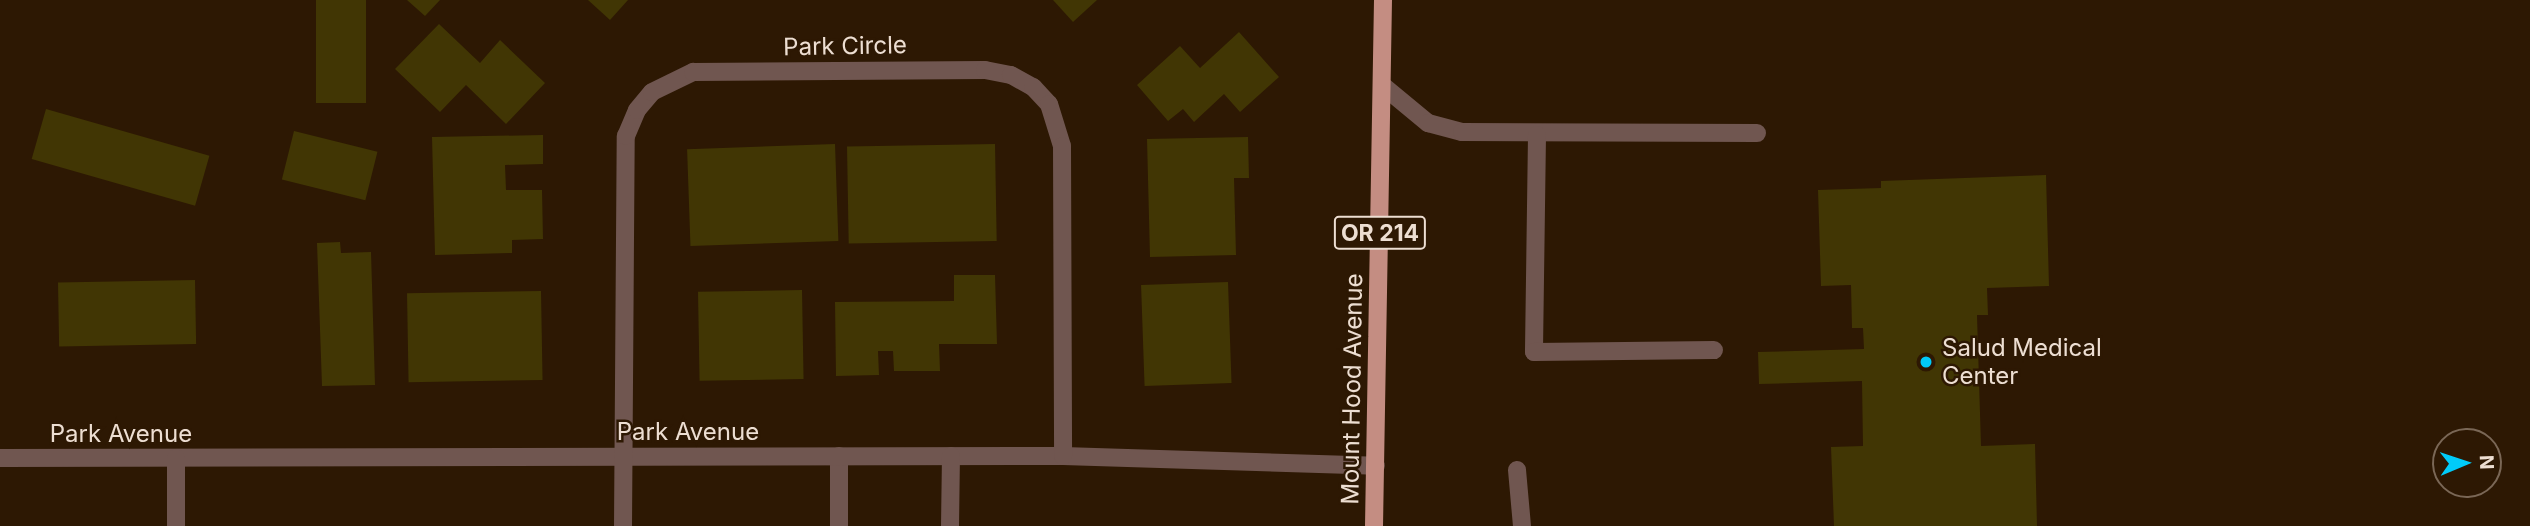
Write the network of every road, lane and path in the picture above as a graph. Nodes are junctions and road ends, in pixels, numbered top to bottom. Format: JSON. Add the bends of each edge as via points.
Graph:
{"nodes":[{"id":1,"x":1383,"y":0,"type":"edge"},
{"id":2,"x":1382,"y":85,"type":"junction"},
{"id":3,"x":1758,"y":133,"type":"dead end"},
{"id":4,"x":1537,"y":135,"type":"junction"},
{"id":5,"x":1714,"y":350,"type":"dead end"},
{"id":6,"x":624,"y":456,"type":"junction"},
{"id":7,"x":839,"y":456,"type":"junction"},
{"id":8,"x":951,"y":456,"type":"junction"},
{"id":9,"x":1063,"y":456,"type":"junction"},
{"id":10,"x":0,"y":458,"type":"edge"},
{"id":11,"x":176,"y":458,"type":"junction"},
{"id":12,"x":1376,"y":466,"type":"junction"},
{"id":13,"x":1517,"y":470,"type":"dead end"},
{"id":14,"x":176,"y":526,"type":"edge"},
{"id":15,"x":623,"y":526,"type":"edge"},
{"id":16,"x":839,"y":526,"type":"edge"},
{"id":17,"x":950,"y":526,"type":"edge"},
{"id":18,"x":1374,"y":526,"type":"edge"},
{"id":19,"x":1522,"y":526,"type":"edge"}],
"edges":[{"from":1,"to":2,"type":"main road","name":"Mount Hood Avenue","number":"OR 214"},
{"from":2,"to":4,"type":"street","via":[[1428,123],[1462,132]]},
{"from":2,"to":12,"type":"main road","name":"Mount Hood Avenue","number":"OR 214"},
{"from":3,"to":4,"type":"street"},
{"from":4,"to":5,"type":"street","via":[[1534,352]]},
{"from":6,"to":7,"type":"street","name":"Park Avenue"},
{"from":6,"to":9,"type":"street","name":"Park Circle","via":[[626,136],[637,110],[652,92],[693,72],[985,69],[1011,75],[1033,87],[1053,112],[1062,146]]},
{"from":6,"to":11,"type":"street","name":"Park Avenue"},
{"from":6,"to":15,"type":"street","name":"Park Circle"},
{"from":7,"to":8,"type":"street","name":"Park Avenue"},
{"from":7,"to":16,"type":"street"},
{"from":8,"to":9,"type":"street","name":"Park Avenue"},
{"from":8,"to":17,"type":"street"},
{"from":9,"to":12,"type":"street","name":"Park Avenue"},
{"from":10,"to":11,"type":"street","name":"Park Avenue"},
{"from":11,"to":14,"type":"street"},
{"from":12,"to":18,"type":"main road","name":"Mount Hood Avenue","number":"OR 214"},
{"from":13,"to":19,"type":"street"}]}
